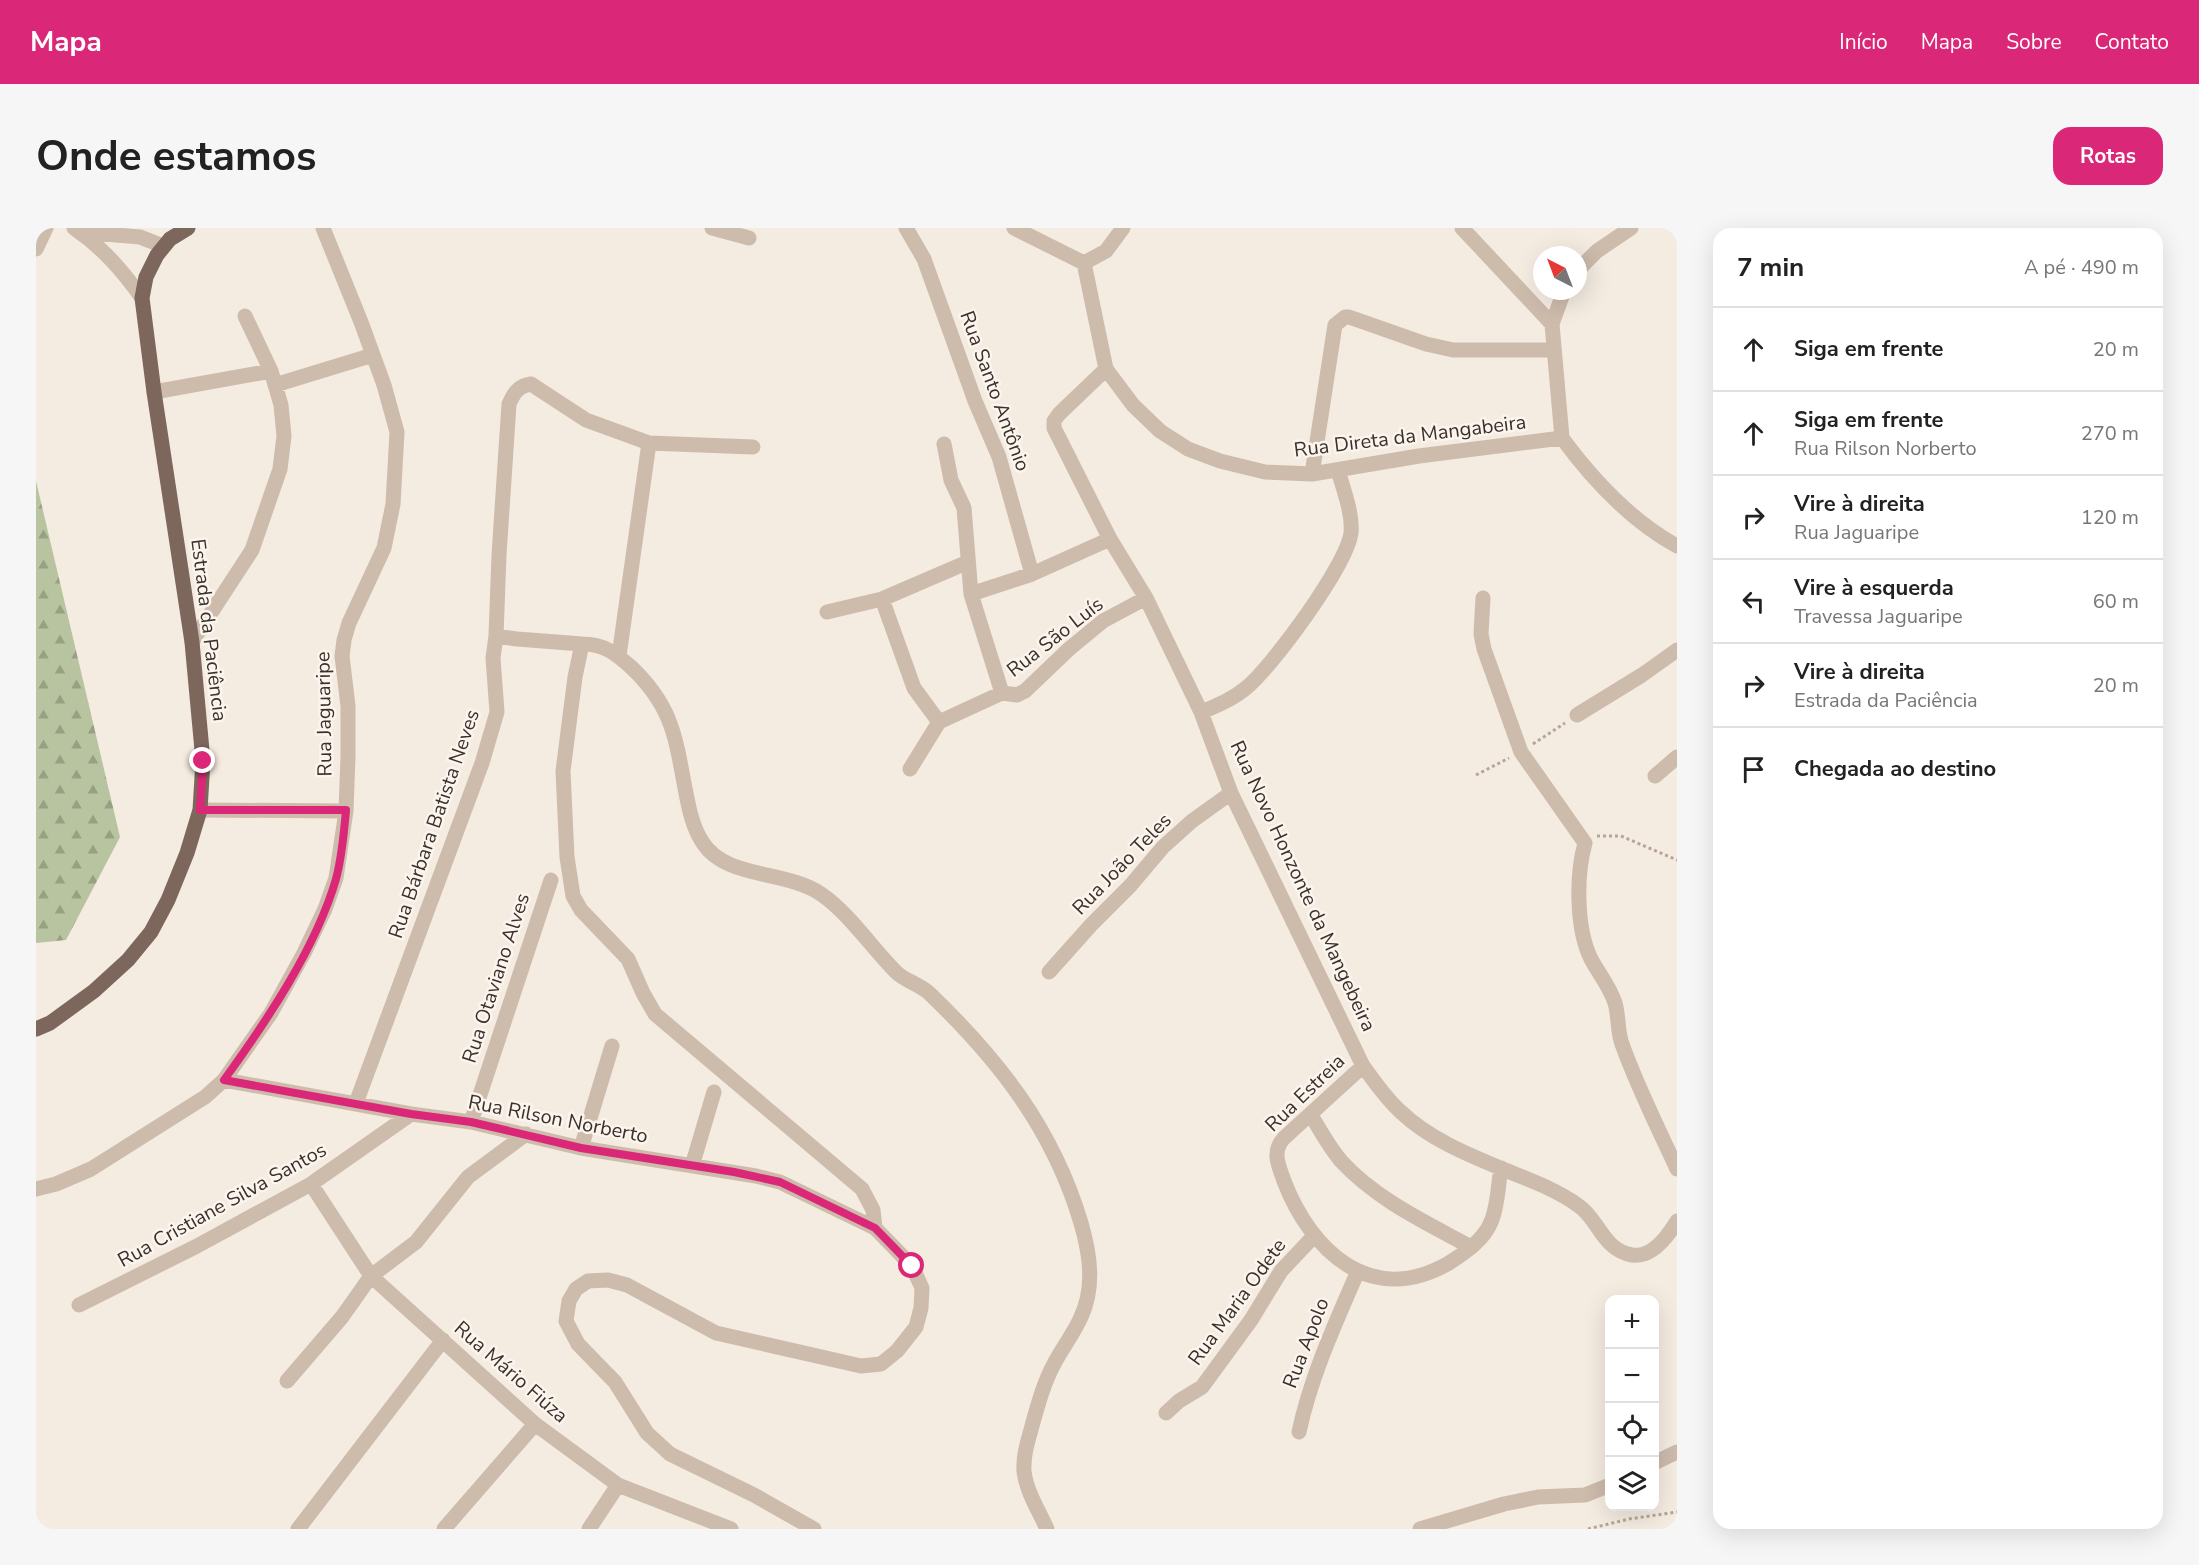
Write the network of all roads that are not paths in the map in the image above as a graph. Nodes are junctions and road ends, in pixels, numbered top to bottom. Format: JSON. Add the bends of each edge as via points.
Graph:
{"nodes":[{"id":1,"x":45,"y":228,"type":"edge"},
{"id":2,"x":188,"y":228,"type":"edge"},
{"id":3,"x":323,"y":228,"type":"edge"},
{"id":4,"x":712,"y":228,"type":"edge"},
{"id":5,"x":906,"y":228,"type":"edge"},
{"id":6,"x":1014,"y":228,"type":"edge"},
{"id":7,"x":1123,"y":228,"type":"edge"},
{"id":8,"x":1462,"y":228,"type":"edge"},
{"id":9,"x":1631,"y":228,"type":"edge"},
{"id":10,"x":77,"y":230,"type":"edge"},
{"id":11,"x":141,"y":233,"type":"edge"},
{"id":12,"x":749,"y":238,"type":"dead end"},
{"id":13,"x":163,"y":246,"type":"junction"},
{"id":14,"x":36,"y":249,"type":"edge"},
{"id":15,"x":1587,"y":261,"type":"edge"},
{"id":16,"x":1084,"y":263,"type":"junction"},
{"id":17,"x":142,"y":298,"type":"junction"},
{"id":18,"x":1561,"y":300,"type":"edge"},
{"id":19,"x":245,"y":316,"type":"dead end"},
{"id":20,"x":1552,"y":324,"type":"junction"},
{"id":21,"x":1554,"y":350,"type":"junction"},
{"id":22,"x":373,"y":356,"type":"junction"},
{"id":23,"x":1106,"y":369,"type":"junction"},
{"id":24,"x":273,"y":378,"type":"junction"},
{"id":25,"x":154,"y":392,"type":"junction"},
{"id":26,"x":1562,"y":438,"type":"junction"},
{"id":27,"x":649,"y":443,"type":"junction"},
{"id":28,"x":944,"y":444,"type":"dead end"},
{"id":29,"x":753,"y":447,"type":"dead end"},
{"id":30,"x":1338,"y":470,"type":"junction"},
{"id":31,"x":1312,"y":474,"type":"junction"},
{"id":32,"x":1110,"y":539,"type":"junction"},
{"id":33,"x":1674,"y":539,"type":"edge"},
{"id":34,"x":968,"y":562,"type":"junction"},
{"id":35,"x":1032,"y":574,"type":"junction"},
{"id":36,"x":971,"y":594,"type":"junction"},
{"id":37,"x":882,"y":598,"type":"junction"},
{"id":38,"x":1146,"y":598,"type":"junction"},
{"id":39,"x":1483,"y":598,"type":"dead end"},
{"id":40,"x":827,"y":612,"type":"dead end"},
{"id":41,"x":496,"y":636,"type":"junction"},
{"id":42,"x":192,"y":642,"type":"junction"},
{"id":43,"x":582,"y":644,"type":"junction"},
{"id":44,"x":1677,"y":650,"type":"edge"},
{"id":45,"x":619,"y":656,"type":"junction"},
{"id":46,"x":1002,"y":693,"type":"junction"},
{"id":47,"x":1202,"y":712,"type":"junction"},
{"id":48,"x":1577,"y":715,"type":"dead end"},
{"id":49,"x":939,"y":722,"type":"junction"},
{"id":50,"x":1677,"y":757,"type":"edge"},
{"id":51,"x":910,"y":769,"type":"dead end"},
{"id":52,"x":1655,"y":776,"type":"dead end"},
{"id":53,"x":1231,"y":793,"type":"junction"},
{"id":54,"x":200,"y":810,"type":"junction"},
{"id":55,"x":346,"y":810,"type":"junction"},
{"id":56,"x":551,"y":880,"type":"dead end"},
{"id":57,"x":1049,"y":972,"type":"dead end"},
{"id":58,"x":36,"y":1029,"type":"edge"},
{"id":59,"x":612,"y":1046,"type":"dead end"},
{"id":60,"x":1363,"y":1066,"type":"junction"},
{"id":61,"x":224,"y":1080,"type":"junction"},
{"id":62,"x":714,"y":1092,"type":"dead end"},
{"id":63,"x":356,"y":1103,"type":"junction"},
{"id":64,"x":411,"y":1114,"type":"junction"},
{"id":65,"x":1311,"y":1114,"type":"junction"},
{"id":66,"x":471,"y":1122,"type":"junction"},
{"id":67,"x":526,"y":1134,"type":"junction"},
{"id":68,"x":581,"y":1148,"type":"junction"},
{"id":69,"x":692,"y":1166,"type":"junction"},
{"id":70,"x":1501,"y":1168,"type":"junction"},
{"id":71,"x":1677,"y":1169,"type":"edge"},
{"id":72,"x":311,"y":1184,"type":"junction"},
{"id":73,"x":36,"y":1189,"type":"edge"},
{"id":74,"x":1677,"y":1221,"type":"edge"},
{"id":75,"x":875,"y":1228,"type":"junction"},
{"id":76,"x":1314,"y":1236,"type":"junction"},
{"id":77,"x":1672,"y":1239,"type":"edge"},
{"id":78,"x":1471,"y":1247,"type":"junction"},
{"id":79,"x":1358,"y":1272,"type":"junction"},
{"id":80,"x":371,"y":1276,"type":"junction"},
{"id":81,"x":79,"y":1305,"type":"dead end"},
{"id":82,"x":443,"y":1340,"type":"junction"},
{"id":83,"x":287,"y":1381,"type":"dead end"},
{"id":84,"x":1166,"y":1413,"type":"dead end"},
{"id":85,"x":535,"y":1424,"type":"junction"},
{"id":86,"x":1299,"y":1432,"type":"dead end"},
{"id":87,"x":1677,"y":1452,"type":"edge"},
{"id":88,"x":1659,"y":1461,"type":"edge"},
{"id":89,"x":618,"y":1485,"type":"junction"},
{"id":90,"x":1605,"y":1487,"type":"edge"},
{"id":91,"x":298,"y":1529,"type":"edge"},
{"id":92,"x":444,"y":1529,"type":"edge"},
{"id":93,"x":589,"y":1529,"type":"edge"},
{"id":94,"x":731,"y":1529,"type":"edge"},
{"id":95,"x":814,"y":1529,"type":"edge"},
{"id":96,"x":1047,"y":1529,"type":"edge"},
{"id":97,"x":1420,"y":1529,"type":"edge"}],
"edges":[{"from":1,"to":14,"type":"street"},
{"from":2,"to":13,"type":"main road","name":"Estrada da Paciência"},
{"from":3,"to":22,"type":"street","name":"Rua Jaguaripe"},
{"from":4,"to":12,"type":"street"},
{"from":5,"to":35,"type":"street","name":"Rua Santo Antônio","via":[[924,259],[999,457]]},
{"from":6,"to":16,"type":"street"},
{"from":7,"to":16,"type":"street","via":[[1106,251]]},
{"from":8,"to":20,"type":"street"},
{"from":9,"to":15,"type":"street"},
{"from":10,"to":11,"type":"street"},
{"from":10,"to":17,"type":"street","via":[[112,260]]},
{"from":11,"to":13,"type":"street"},
{"from":13,"to":17,"type":"main road","name":"Estrada da Paciência","via":[[151,266]]},
{"from":16,"to":23,"type":"street"},
{"from":17,"to":25,"type":"main road","name":"Estrada da Paciência"},
{"from":18,"to":20,"type":"street"},
{"from":19,"to":24,"type":"street"},
{"from":20,"to":21,"type":"street"},
{"from":21,"to":26,"type":"street"},
{"from":21,"to":31,"type":"street","via":[[1453,350],[1345,317],[1335,326]]},
{"from":22,"to":24,"type":"street"},
{"from":22,"to":55,"type":"street","name":"Rua Jaguaripe","via":[[397,432],[397,462],[384,548],[344,640],[348,706]]},
{"from":23,"to":31,"type":"street","name":"Rua Direta da Mangabeira","via":[[1133,405],[1160,431],[1188,449],[1265,472]]},
{"from":23,"to":32,"type":"street","name":"Rua Novo Honzonte da Mangebeira","via":[[1059,414],[1054,428]]},
{"from":24,"to":25,"type":"street"},
{"from":24,"to":42,"type":"street","via":[[284,436],[273,491],[252,550]]},
{"from":25,"to":42,"type":"main road","name":"Estrada da Paciência"},
{"from":26,"to":30,"type":"street","name":"Rua Direta da Mangabeira"},
{"from":26,"to":33,"type":"street","via":[[1578,460],[1643,524]]},
{"from":27,"to":29,"type":"street"},
{"from":27,"to":41,"type":"street","name":"Rua Bárbara Batista Neves","via":[[586,420],[531,384],[513,394],[509,404],[498,555]]},
{"from":27,"to":45,"type":"street"},
{"from":28,"to":34,"type":"street","via":[[951,480],[964,508]]},
{"from":30,"to":31,"type":"street","name":"Rua Direta da Mangabeira"},
{"from":30,"to":47,"type":"street","via":[[1351,532],[1343,556],[1320,596],[1264,671],[1245,689]]},
{"from":32,"to":35,"type":"street"},
{"from":32,"to":38,"type":"street","name":"Rua Novo Honzonte da Mangebeira"},
{"from":34,"to":36,"type":"street"},
{"from":34,"to":37,"type":"street"},
{"from":35,"to":36,"type":"street"},
{"from":36,"to":46,"type":"street"},
{"from":37,"to":40,"type":"street"},
{"from":37,"to":49,"type":"street","via":[[914,688]]},
{"from":38,"to":46,"type":"street","name":"Rua São Luís","via":[[1103,621],[1068,648],[1025,691],[1017,695]]},
{"from":38,"to":47,"type":"street","name":"Rua Novo Honzonte da Mangebeira"},
{"from":39,"to":71,"type":"street","via":[[1484,649],[1521,752],[1584,843],[1579,894],[1584,940],[1616,1004],[1621,1042]]},
{"from":41,"to":43,"type":"street"},
{"from":41,"to":63,"type":"street","name":"Rua Bárbara Batista Neves","via":[[493,658],[497,712]]},
{"from":42,"to":54,"type":"main road","name":"Estrada da Paciência","via":[[203,761]]},
{"from":43,"to":45,"type":"street","via":[[595,644]]},
{"from":43,"to":75,"type":"street","via":[[563,771],[573,896],[581,910],[628,959],[656,1014],[862,1190],[873,1210]]},
{"from":44,"to":48,"type":"street"},
{"from":45,"to":96,"type":"street","via":[[666,710],[689,808],[705,847],[734,867],[801,884],[834,905],[898,975],[924,988],[954,1017],[1038,1121],[1063,1172],[1090,1257],[1082,1316],[1054,1363],[1040,1397],[1025,1455],[1027,1485]]},
{"from":46,"to":49,"type":"street","name":"Rua São Luís"},
{"from":47,"to":53,"type":"street","name":"Rua Novo Honzonte da Mangebeira"},
{"from":49,"to":51,"type":"street"},
{"from":50,"to":52,"type":"street"},
{"from":53,"to":57,"type":"street","name":"Rua João Teles","via":[[1163,847]]},
{"from":53,"to":60,"type":"street","name":"Rua Novo Honzonte da Mangebeira"},
{"from":54,"to":55,"type":"street"},
{"from":54,"to":58,"type":"main road","name":"Estrada da Paciência","via":[[187,853],[151,932],[94,991]]},
{"from":55,"to":61,"type":"street","name":"Rua Jaguaripe","via":[[336,878],[325,909],[271,1012]]},
{"from":56,"to":66,"type":"street","name":"Rua Otaviano Alves"},
{"from":59,"to":68,"type":"street"},
{"from":60,"to":65,"type":"street","name":"Rua Estreia"},
{"from":60,"to":70,"type":"street","name":"Rua Novo Honzonte da Mangebeira","via":[[1379,1088],[1428,1134]]},
{"from":61,"to":63,"type":"street","name":"Rua Rilson Norberto"},
{"from":61,"to":73,"type":"street","name":"Rua Jaguaripe","via":[[205,1097],[92,1169]]},
{"from":62,"to":69,"type":"street"},
{"from":63,"to":64,"type":"street","name":"Rua Rilson Norberto"},
{"from":64,"to":66,"type":"street","name":"Rua Rilson Norberto"},
{"from":64,"to":72,"type":"street","name":"Rua Cristiane Silva Santos"},
{"from":65,"to":76,"type":"street","name":"Rua Estreia","via":[[1279,1143],[1276,1161],[1300,1216]]},
{"from":65,"to":78,"type":"street","via":[[1341,1160],[1369,1186],[1390,1203]]},
{"from":66,"to":67,"type":"street","name":"Rua Rilson Norberto"},
{"from":67,"to":68,"type":"street","name":"Rua Rilson Norberto"},
{"from":67,"to":80,"type":"street","via":[[468,1177],[416,1242]]},
{"from":68,"to":69,"type":"street","name":"Rua Rilson Norberto"},
{"from":69,"to":75,"type":"street","name":"Rua Rilson Norberto","via":[[780,1182]]},
{"from":70,"to":77,"type":"street","name":"Rua Novo Honzonte da Mangebeira","via":[[1580,1206],[1609,1244],[1621,1251],[1634,1255],[1649,1252]]},
{"from":70,"to":78,"type":"street","name":"Rua Estreia","via":[[1491,1221]]},
{"from":72,"to":80,"type":"street","name":"Rua Mário Fiúza"},
{"from":72,"to":81,"type":"street","name":"Rua Cristiane Silva Santos"},
{"from":74,"to":77,"type":"street","name":"Rua Novo Honzonte da Mangebeira"},
{"from":75,"to":95,"type":"street","via":[[912,1266],[922,1288],[916,1327],[881,1364],[861,1366],[716,1333],[627,1285],[608,1280],[588,1281],[576,1289],[568,1306],[566,1321],[578,1344],[615,1382],[647,1433],[670,1454]]},
{"from":76,"to":79,"type":"street","name":"Rua Estreia"},
{"from":76,"to":84,"type":"street","name":"Rua Maria Odete","via":[[1281,1272],[1202,1386]]},
{"from":78,"to":79,"type":"street","name":"Rua Estreia","via":[[1429,1272],[1401,1278]]},
{"from":79,"to":86,"type":"street","name":"Rua Apolo","via":[[1319,1362]]},
{"from":80,"to":82,"type":"street","name":"Rua Mário Fiúza"},
{"from":80,"to":83,"type":"street"},
{"from":82,"to":85,"type":"street","name":"Rua Mário Fiúza"},
{"from":82,"to":91,"type":"street"},
{"from":85,"to":89,"type":"street","name":"Rua Mário Fiúza"},
{"from":85,"to":92,"type":"street"},
{"from":87,"to":88,"type":"street"},
{"from":89,"to":93,"type":"street"},
{"from":89,"to":94,"type":"street","name":"Rua Mário Fiúza"},
{"from":90,"to":97,"type":"street","via":[[1585,1495],[1538,1497],[1504,1504]]}]}
